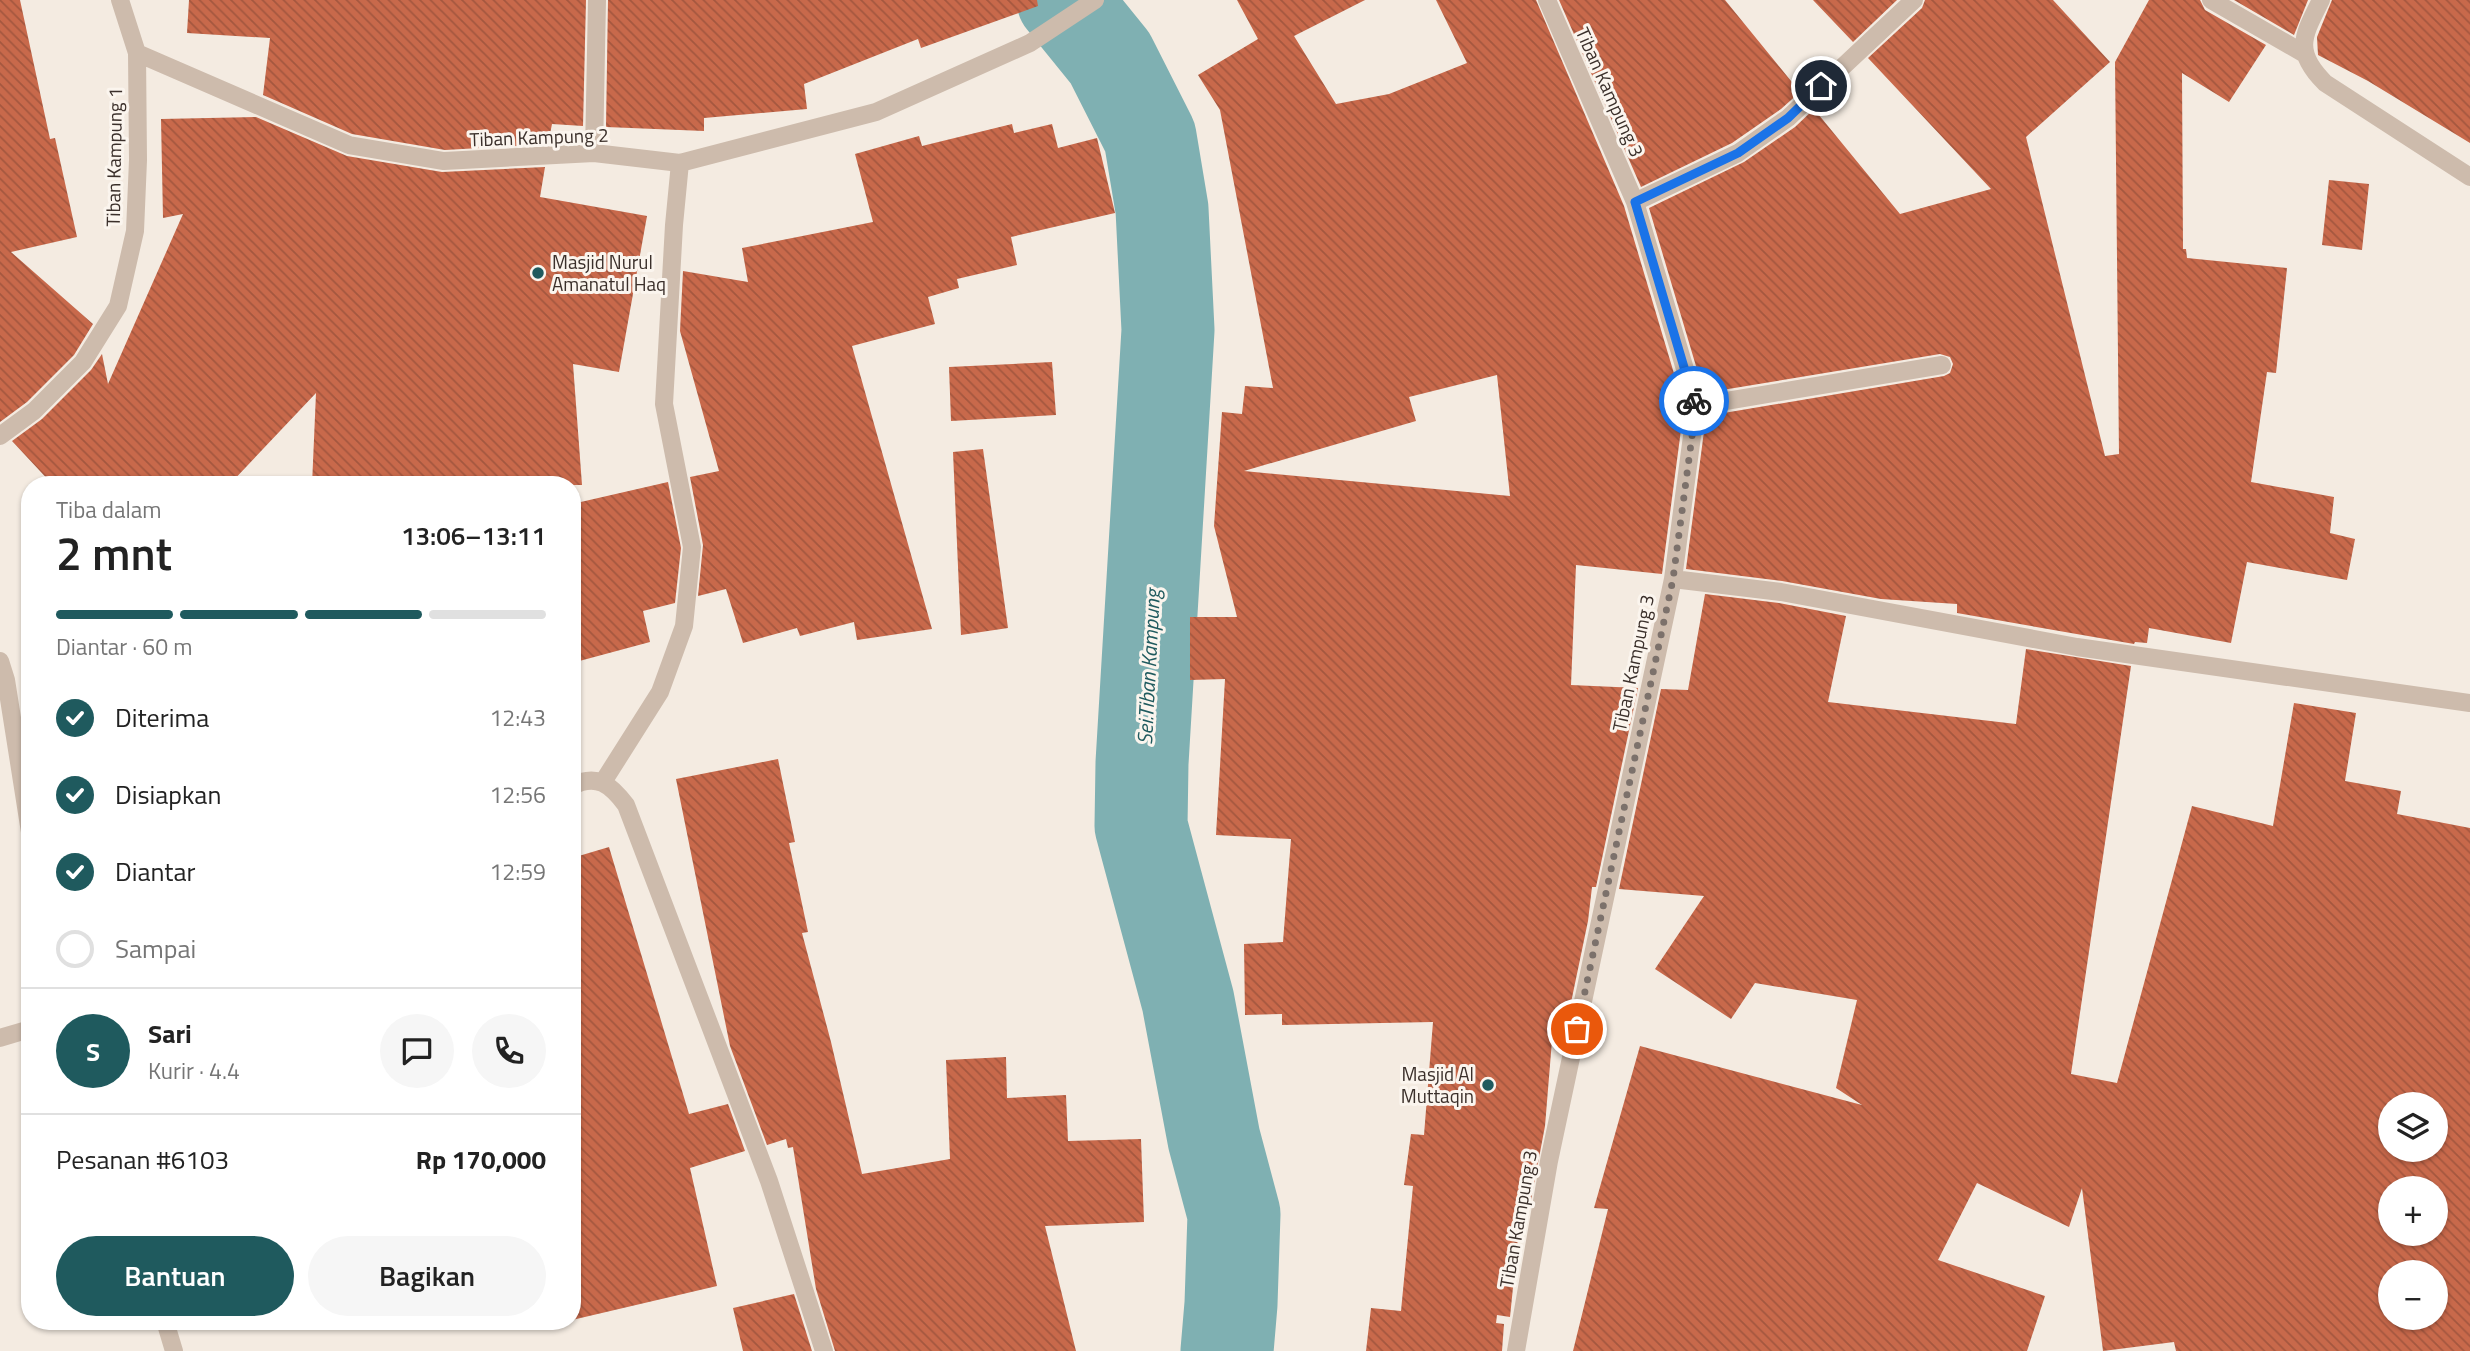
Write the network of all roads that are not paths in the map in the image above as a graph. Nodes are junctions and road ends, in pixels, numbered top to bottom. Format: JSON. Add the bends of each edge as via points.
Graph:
{"nodes":[{"id":1,"x":120,"y":0,"type":"edge"},
{"id":2,"x":597,"y":0,"type":"edge"},
{"id":3,"x":1096,"y":0,"type":"edge"},
{"id":4,"x":1547,"y":0,"type":"edge"},
{"id":5,"x":1914,"y":0,"type":"edge"},
{"id":6,"x":2211,"y":0,"type":"edge"},
{"id":7,"x":2321,"y":0,"type":"edge"},
{"id":8,"x":137,"y":52,"type":"junction"},
{"id":9,"x":2303,"y":53,"type":"junction"},
{"id":10,"x":594,"y":153,"type":"junction"},
{"id":11,"x":680,"y":163,"type":"junction"},
{"id":12,"x":2470,"y":177,"type":"edge"},
{"id":13,"x":1635,"y":202,"type":"junction"},
{"id":14,"x":1942,"y":365,"type":"dead end"},
{"id":15,"x":1696,"y":406,"type":"junction"},
{"id":16,"x":0,"y":436,"type":"edge"},
{"id":17,"x":1673,"y":579,"type":"junction"},
{"id":18,"x":0,"y":661,"type":"edge"},
{"id":19,"x":2470,"y":703,"type":"edge"},
{"id":20,"x":21,"y":775,"type":"edge"},
{"id":21,"x":581,"y":782,"type":"edge"},
{"id":22,"x":603,"y":782,"type":"junction"},
{"id":23,"x":21,"y":1032,"type":"edge"},
{"id":24,"x":0,"y":1038,"type":"edge"},
{"id":25,"x":168,"y":1330,"type":"edge"},
{"id":26,"x":174,"y":1351,"type":"edge"},
{"id":27,"x":824,"y":1351,"type":"edge"},
{"id":28,"x":1516,"y":1351,"type":"edge"}],
"edges":[{"from":1,"to":8,"type":"street","name":"Tiban Kampung 1"},
{"from":2,"to":10,"type":"street"},
{"from":3,"to":11,"type":"street","name":"Tiban Kampung 2","via":[[1030,43],[876,111]]},
{"from":4,"to":13,"type":"street","name":"Tiban Kampung 3"},
{"from":5,"to":13,"type":"street","via":[[1788,118],[1738,153]]},
{"from":6,"to":9,"type":"street"},
{"from":7,"to":9,"type":"street","via":[[2307,29]]},
{"from":8,"to":10,"type":"street","name":"Tiban Kampung 2","via":[[349,145],[444,161]]},
{"from":8,"to":16,"type":"street","name":"Tiban Kampung 1","via":[[135,231],[118,306],[83,362],[34,411]]},
{"from":9,"to":12,"type":"street","via":[[2325,83]]},
{"from":10,"to":11,"type":"street","name":"Tiban Kampung 2"},
{"from":11,"to":22,"type":"street","via":[[664,404],[692,547],[684,626],[660,692]]},
{"from":13,"to":15,"type":"street","name":"Tiban Kampung 3"},
{"from":14,"to":15,"type":"street"},
{"from":15,"to":17,"type":"street","name":"Tiban Kampung 3"},
{"from":17,"to":19,"type":"street","via":[[1781,592],[2077,647]]},
{"from":17,"to":28,"type":"street","name":"Tiban Kampung 3","via":[[1549,1161]]},
{"from":18,"to":20,"type":"street"},
{"from":21,"to":22,"type":"street"},
{"from":22,"to":27,"type":"street","via":[[626,805],[769,1181]]},
{"from":23,"to":24,"type":"street"},
{"from":25,"to":26,"type":"street"}]}
